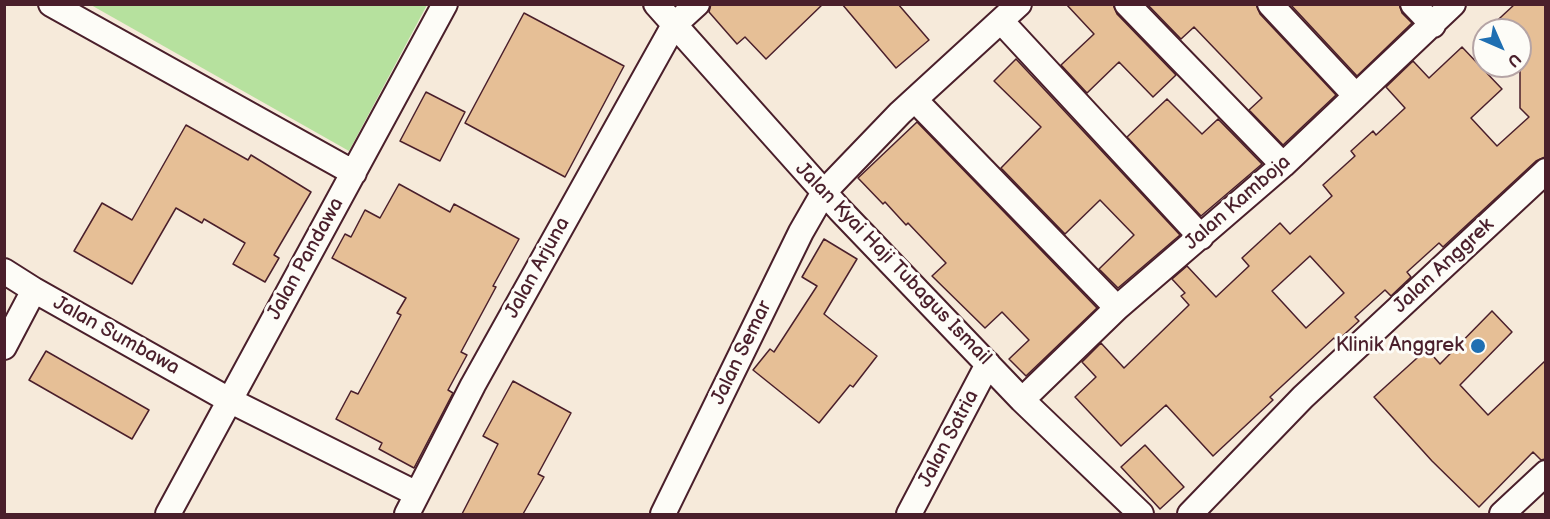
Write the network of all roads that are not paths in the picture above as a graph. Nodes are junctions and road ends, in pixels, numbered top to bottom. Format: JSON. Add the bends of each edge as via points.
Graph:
{"nodes":[{"id":1,"x":51,"y":4,"type":"edge"},
{"id":2,"x":445,"y":4,"type":"edge"},
{"id":3,"x":656,"y":4,"type":"edge"},
{"id":4,"x":697,"y":4,"type":"edge"},
{"id":5,"x":1019,"y":4,"type":"edge"},
{"id":6,"x":1127,"y":4,"type":"edge"},
{"id":7,"x":1270,"y":4,"type":"edge"},
{"id":8,"x":1413,"y":4,"type":"edge"},
{"id":9,"x":1453,"y":4,"type":"edge"},
{"id":10,"x":1000,"y":21,"type":"junction"},
{"id":11,"x":674,"y":25,"type":"junction"},
{"id":12,"x":1433,"y":25,"type":"junction"},
{"id":13,"x":1356,"y":96,"type":"junction"},
{"id":14,"x":915,"y":100,"type":"junction"},
{"id":15,"x":1283,"y":165,"type":"junction"},
{"id":16,"x":1545,"y":171,"type":"edge"},
{"id":17,"x":354,"y":173,"type":"junction"},
{"id":18,"x":824,"y":192,"type":"junction"},
{"id":19,"x":1201,"y":237,"type":"junction"},
{"id":20,"x":4,"y":271,"type":"edge"},
{"id":21,"x":34,"y":290,"type":"junction"},
{"id":22,"x":1117,"y":308,"type":"junction"},
{"id":23,"x":4,"y":347,"type":"edge"},
{"id":24,"x":988,"y":364,"type":"junction"},
{"id":25,"x":229,"y":400,"type":"junction"},
{"id":26,"x":1022,"y":400,"type":"junction"},
{"id":27,"x":1545,"y":473,"type":"edge"},
{"id":28,"x":412,"y":504,"type":"edge"},
{"id":29,"x":168,"y":514,"type":"edge"},
{"id":30,"x":663,"y":514,"type":"edge"},
{"id":31,"x":909,"y":514,"type":"edge"},
{"id":32,"x":1141,"y":514,"type":"edge"},
{"id":33,"x":1190,"y":514,"type":"edge"},
{"id":34,"x":1502,"y":514,"type":"edge"}],
"edges":[{"from":1,"to":17,"type":"street"},
{"from":2,"to":17,"type":"street","name":"Jalan Pandawa"},
{"from":3,"to":11,"type":"street","name":"Jalan Kyai Haji Tubagus Ismail"},
{"from":4,"to":11,"type":"street","name":"Jalan Arjuna"},
{"from":5,"to":10,"type":"street","name":"Jalan Semar"},
{"from":6,"to":15,"type":"street"},
{"from":7,"to":13,"type":"street"},
{"from":8,"to":12,"type":"street"},
{"from":9,"to":12,"type":"street","name":"Jalan Kamboja"},
{"from":10,"to":14,"type":"street","name":"Jalan Semar"},
{"from":10,"to":19,"type":"street"},
{"from":11,"to":18,"type":"street","name":"Jalan Kyai Haji Tubagus Ismail"},
{"from":11,"to":28,"type":"street","name":"Jalan Arjuna","via":[[473,385]]},
{"from":12,"to":13,"type":"street","name":"Jalan Kamboja"},
{"from":13,"to":15,"type":"street","name":"Jalan Kamboja"},
{"from":14,"to":18,"type":"street","name":"Jalan Semar"},
{"from":14,"to":22,"type":"street"},
{"from":15,"to":19,"type":"street","name":"Jalan Kamboja"},
{"from":16,"to":33,"type":"street","name":"Jalan Anggrek","via":[[1303,397]]},
{"from":17,"to":25,"type":"street","name":"Jalan Pandawa"},
{"from":18,"to":24,"type":"street","name":"Jalan Kyai Haji Tubagus Ismail"},
{"from":18,"to":30,"type":"street","name":"Jalan Semar"},
{"from":19,"to":22,"type":"street","name":"Jalan Kamboja"},
{"from":20,"to":21,"type":"street","name":"Jalan Sumbawa"},
{"from":21,"to":23,"type":"street"},
{"from":21,"to":25,"type":"street","name":"Jalan Sumbawa"},
{"from":22,"to":26,"type":"street","name":"Jalan Kamboja"},
{"from":24,"to":26,"type":"street","name":"Jalan Kyai Haji Tubagus Ismail"},
{"from":24,"to":31,"type":"street","name":"Jalan Satria"},
{"from":25,"to":28,"type":"street","name":"Jalan Sumbawa"},
{"from":25,"to":29,"type":"street","name":"Jalan Pandawa"},
{"from":26,"to":32,"type":"street","name":"Jalan Kyai Haji Tubagus Ismail"},
{"from":27,"to":34,"type":"street"}]}
